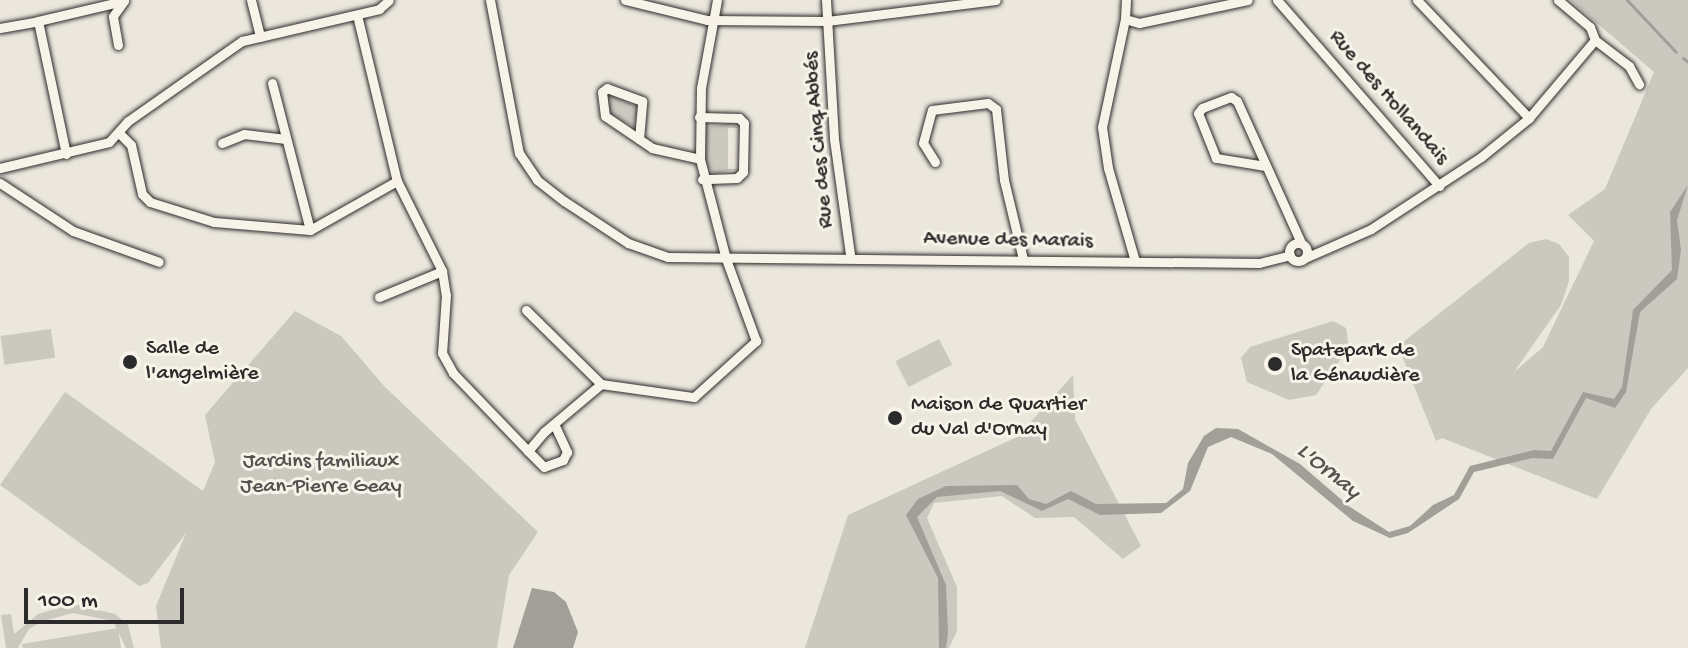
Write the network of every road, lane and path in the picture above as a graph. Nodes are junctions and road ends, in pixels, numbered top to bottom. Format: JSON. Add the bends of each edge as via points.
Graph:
{"nodes":[{"id":1,"x":125,"y":0,"type":"edge"},
{"id":2,"x":251,"y":0,"type":"edge"},
{"id":3,"x":389,"y":0,"type":"edge"},
{"id":4,"x":490,"y":0,"type":"edge"},
{"id":5,"x":625,"y":0,"type":"edge"},
{"id":6,"x":717,"y":0,"type":"edge"},
{"id":7,"x":826,"y":0,"type":"edge"},
{"id":8,"x":996,"y":0,"type":"edge"},
{"id":9,"x":1126,"y":0,"type":"edge"},
{"id":10,"x":1248,"y":0,"type":"edge"},
{"id":11,"x":1277,"y":0,"type":"edge"},
{"id":12,"x":1417,"y":0,"type":"edge"},
{"id":13,"x":1558,"y":0,"type":"edge"},
{"id":14,"x":357,"y":15,"type":"junction"},
{"id":15,"x":713,"y":19,"type":"junction"},
{"id":16,"x":1125,"y":19,"type":"junction"},
{"id":17,"x":38,"y":21,"type":"junction"},
{"id":18,"x":827,"y":21,"type":"junction"},
{"id":19,"x":0,"y":28,"type":"edge"},
{"id":20,"x":260,"y":37,"type":"junction"},
{"id":21,"x":1595,"y":40,"type":"junction"},
{"id":22,"x":118,"y":45,"type":"dead end"},
{"id":23,"x":272,"y":83,"type":"dead end"},
{"id":24,"x":1639,"y":84,"type":"dead end"},
{"id":25,"x":699,"y":117,"type":"junction"},
{"id":26,"x":1529,"y":118,"type":"junction"},
{"id":27,"x":119,"y":133,"type":"junction"},
{"id":28,"x":286,"y":139,"type":"junction"},
{"id":29,"x":639,"y":139,"type":"junction"},
{"id":30,"x":222,"y":143,"type":"dead end"},
{"id":31,"x":66,"y":154,"type":"junction"},
{"id":32,"x":700,"y":159,"type":"junction"},
{"id":33,"x":935,"y":162,"type":"dead end"},
{"id":34,"x":1265,"y":166,"type":"junction"},
{"id":35,"x":0,"y":168,"type":"edge"},
{"id":36,"x":702,"y":179,"type":"junction"},
{"id":37,"x":397,"y":181,"type":"junction"},
{"id":38,"x":0,"y":183,"type":"edge"},
{"id":39,"x":1439,"y":186,"type":"junction"},
{"id":40,"x":1295,"y":221,"type":"junction"},
{"id":41,"x":310,"y":230,"type":"junction"},
{"id":42,"x":1303,"y":245,"type":"junction"},
{"id":43,"x":1336,"y":246,"type":"junction"},
{"id":44,"x":1290,"y":252,"type":"junction"},
{"id":45,"x":850,"y":255,"type":"junction"},
{"id":46,"x":1305,"y":258,"type":"junction"},
{"id":47,"x":726,"y":259,"type":"junction"},
{"id":48,"x":1023,"y":259,"type":"junction"},
{"id":49,"x":1135,"y":261,"type":"junction"},
{"id":50,"x":159,"y":262,"type":"dead end"},
{"id":51,"x":442,"y":271,"type":"junction"},
{"id":52,"x":379,"y":297,"type":"dead end"},
{"id":53,"x":526,"y":310,"type":"dead end"},
{"id":54,"x":601,"y":384,"type":"junction"},
{"id":55,"x":555,"y":426,"type":"junction"},
{"id":56,"x":528,"y":451,"type":"junction"}],
"edges":[{"from":1,"to":17,"type":"street"},
{"from":1,"to":22,"type":"street","via":[[113,16]]},
{"from":2,"to":20,"type":"street"},
{"from":3,"to":14,"type":"street"},
{"from":4,"to":47,"type":"street","name":"Avenue des Marais","via":[[519,153],[537,180],[628,243],[668,257]]},
{"from":5,"to":15,"type":"street","via":[[683,17]]},
{"from":6,"to":15,"type":"street"},
{"from":7,"to":18,"type":"street","name":"Rue des Cinq Abbés"},
{"from":8,"to":18,"type":"street"},
{"from":9,"to":16,"type":"street"},
{"from":10,"to":16,"type":"street","via":[[1139,23]]},
{"from":11,"to":39,"type":"street","name":"Rue des Hollandais"},
{"from":12,"to":26,"type":"street"},
{"from":13,"to":21,"type":"street","via":[[1590,27]]},
{"from":14,"to":20,"type":"street"},
{"from":14,"to":37,"type":"street"},
{"from":15,"to":18,"type":"street"},
{"from":15,"to":25,"type":"street"},
{"from":16,"to":49,"type":"street","via":[[1102,127]]},
{"from":17,"to":19,"type":"street"},
{"from":17,"to":31,"type":"street"},
{"from":18,"to":45,"type":"street","name":"Rue des Cinq Abbés","via":[[834,139]]},
{"from":20,"to":27,"type":"street","via":[[225,51]]},
{"from":21,"to":24,"type":"street","via":[[1629,66]]},
{"from":21,"to":26,"type":"street"},
{"from":23,"to":28,"type":"street"},
{"from":25,"to":32,"type":"street"},
{"from":25,"to":36,"type":"street","via":[[739,118],[744,123],[743,172],[737,178]]},
{"from":26,"to":39,"type":"street"},
{"from":27,"to":31,"type":"street","via":[[109,142]]},
{"from":27,"to":41,"type":"street","via":[[131,145],[142,194],[150,202],[214,222]]},
{"from":28,"to":30,"type":"street","via":[[244,134]]},
{"from":28,"to":41,"type":"street"},
{"from":29,"to":29,"type":"street","via":[[605,116],[602,92],[607,88],[642,101]]},
{"from":29,"to":32,"type":"street","via":[[668,156]]},
{"from":31,"to":35,"type":"street"},
{"from":32,"to":36,"type":"street"},
{"from":33,"to":48,"type":"street","via":[[923,143],[932,110],[988,103],[996,109],[1004,180]]},
{"from":34,"to":34,"type":"street","via":[[1237,101],[1231,97],[1202,108],[1198,113],[1216,158]]},
{"from":34,"to":40,"type":"street"},
{"from":36,"to":47,"type":"street"},
{"from":37,"to":41,"type":"street"},
{"from":37,"to":51,"type":"street"},
{"from":38,"to":50,"type":"street","via":[[73,231]]},
{"from":39,"to":43,"type":"street"},
{"from":40,"to":42,"type":"street"},
{"from":40,"to":44,"type":"street"},
{"from":42,"to":43,"type":"street","name":"Avenue des Marais"},
{"from":42,"to":44,"type":"street","name":"Avenue des Marais"},
{"from":42,"to":46,"type":"street"},
{"from":43,"to":46,"type":"street"},
{"from":44,"to":46,"type":"street","name":"Avenue des Marais","via":[[1299,261]]},
{"from":44,"to":49,"type":"street","name":"Avenue des Marais","via":[[1259,263]]},
{"from":45,"to":47,"type":"street","name":"Avenue des Marais"},
{"from":45,"to":48,"type":"street","name":"Avenue des Marais"},
{"from":47,"to":54,"type":"street","via":[[756,341],[740,360],[694,397]]},
{"from":48,"to":49,"type":"street","name":"Avenue des Marais"},
{"from":51,"to":52,"type":"street"},
{"from":51,"to":56,"type":"street","via":[[442,353],[453,373]]},
{"from":53,"to":54,"type":"street"},
{"from":54,"to":55,"type":"street"},
{"from":55,"to":56,"type":"street"},
{"from":55,"to":56,"type":"street","via":[[566,445],[563,460],[544,467]]}]}
